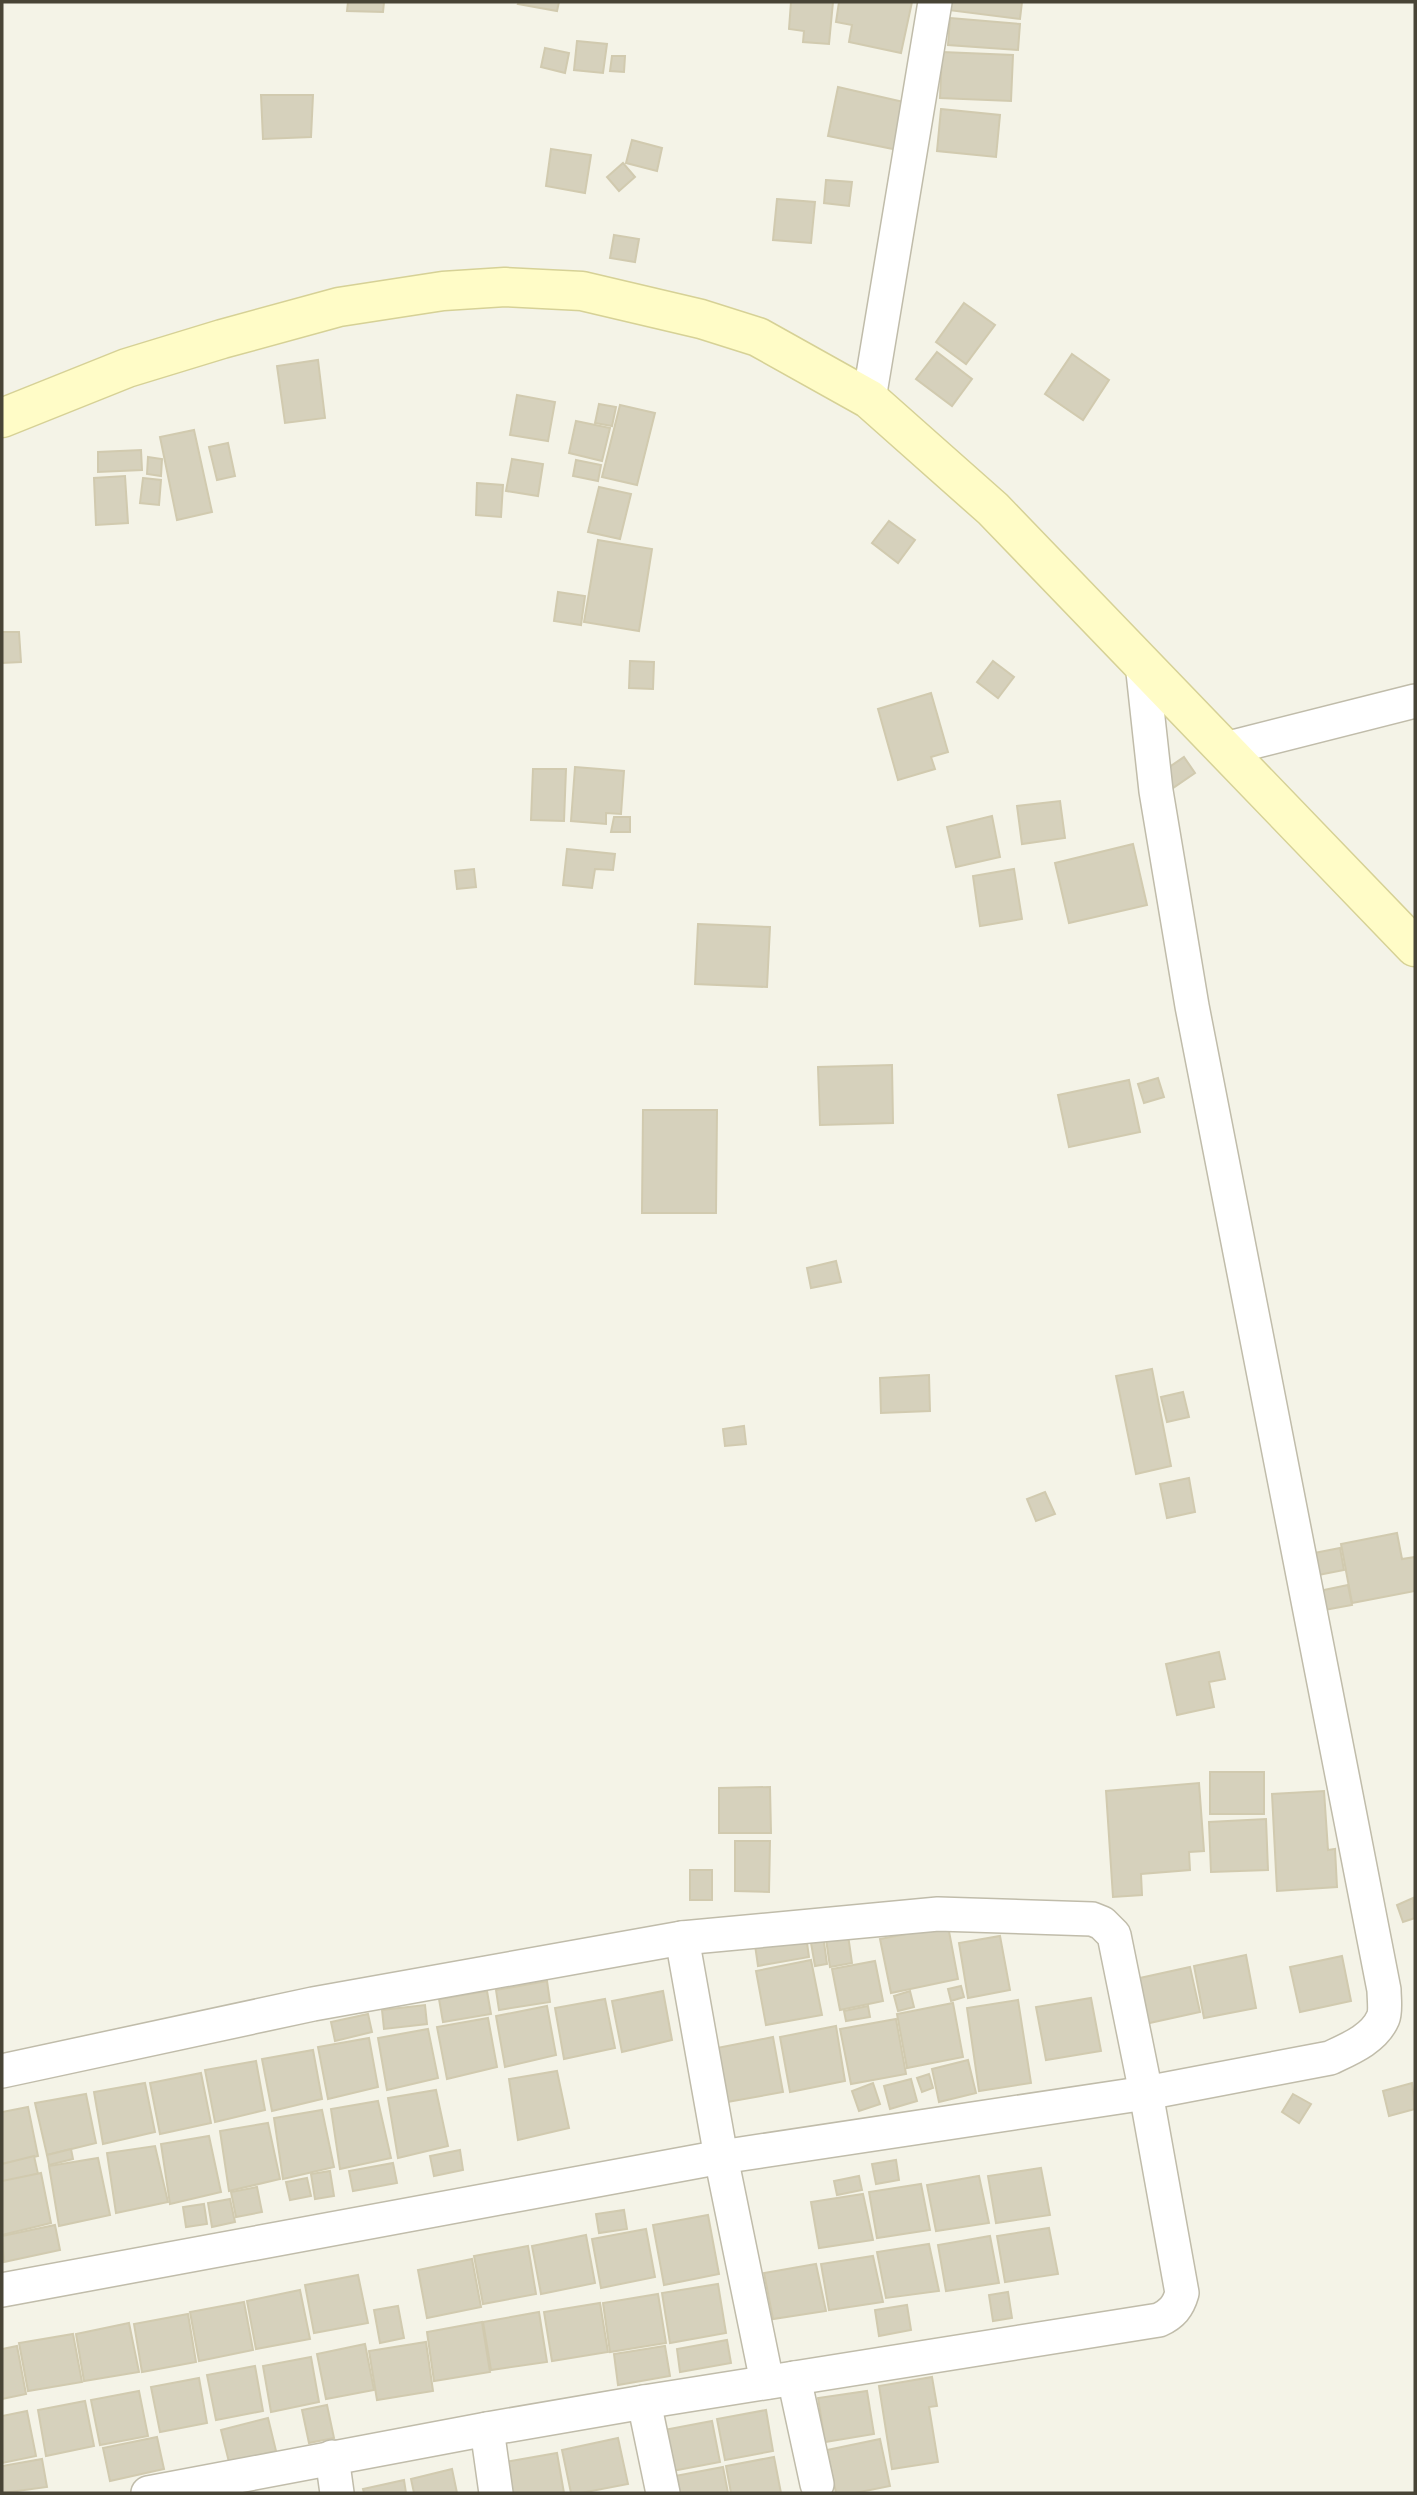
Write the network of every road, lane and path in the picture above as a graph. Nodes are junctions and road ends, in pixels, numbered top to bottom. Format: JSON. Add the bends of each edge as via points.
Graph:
{"nodes":[{"id":1,"x":935,"y":2,"type":"edge"},
{"id":2,"x":869,"y":399,"type":"junction"},
{"id":3,"x":2,"y":418,"type":"edge"},
{"id":4,"x":1142,"y":663,"type":"junction"},
{"id":5,"x":1415,"y":701,"type":"edge"},
{"id":6,"x":1224,"y":749,"type":"junction"},
{"id":7,"x":1415,"y":947,"type":"edge"},
{"id":8,"x":682,"y":1938,"type":"junction"},
{"id":9,"x":2,"y":2071,"type":"edge"},
{"id":10,"x":1146,"y":2093,"type":"junction"},
{"id":11,"x":721,"y":2157,"type":"junction"},
{"id":12,"x":2,"y":2290,"type":"edge"},
{"id":13,"x":781,"y":2380,"type":"junction"},
{"id":14,"x":644,"y":2402,"type":"junction"},
{"id":15,"x":487,"y":2429,"type":"junction"},
{"id":16,"x":332,"y":2457,"type":"junction"},
{"id":17,"x":817,"y":2484,"type":"dead end"},
{"id":18,"x":183,"y":2490,"type":"edge"},
{"id":19,"x":148,"y":2493,"type":"edge"},
{"id":20,"x":337,"y":2493,"type":"edge"},
{"id":21,"x":496,"y":2493,"type":"edge"},
{"id":22,"x":663,"y":2493,"type":"edge"}],
"edges":[{"from":1,"to":2,"type":"street"},
{"from":2,"to":3,"type":"street","via":[[758,337],[701,319],[582,291],[505,287],[339,307],[127,368]]},
{"from":2,"to":4,"type":"street","via":[[993,509]]},
{"from":4,"to":6,"type":"street"},
{"from":4,"to":10,"type":"street","via":[[1156,791],[1195,1020],[1384,1990],[1383,2017],[1372,2034],[1330,2058]]},
{"from":5,"to":6,"type":"street"},
{"from":6,"to":7,"type":"street"},
{"from":8,"to":9,"type":"street","via":[[313,2004]]},
{"from":8,"to":10,"type":"street","via":[[938,1913],[1091,1919],[1114,1935]]},
{"from":8,"to":11,"type":"street"},
{"from":10,"to":11,"type":"street"},
{"from":10,"to":13,"type":"street","via":[[1182,2293],[1169,2316]]},
{"from":11,"to":12,"type":"street"},
{"from":11,"to":13,"type":"street"},
{"from":13,"to":14,"type":"street"},
{"from":13,"to":17,"type":"street"},
{"from":14,"to":15,"type":"street"},
{"from":14,"to":22,"type":"street"},
{"from":15,"to":16,"type":"street"},
{"from":15,"to":21,"type":"street"},
{"from":16,"to":18,"type":"street"},
{"from":16,"to":20,"type":"street"},
{"from":18,"to":19,"type":"street"}]}
